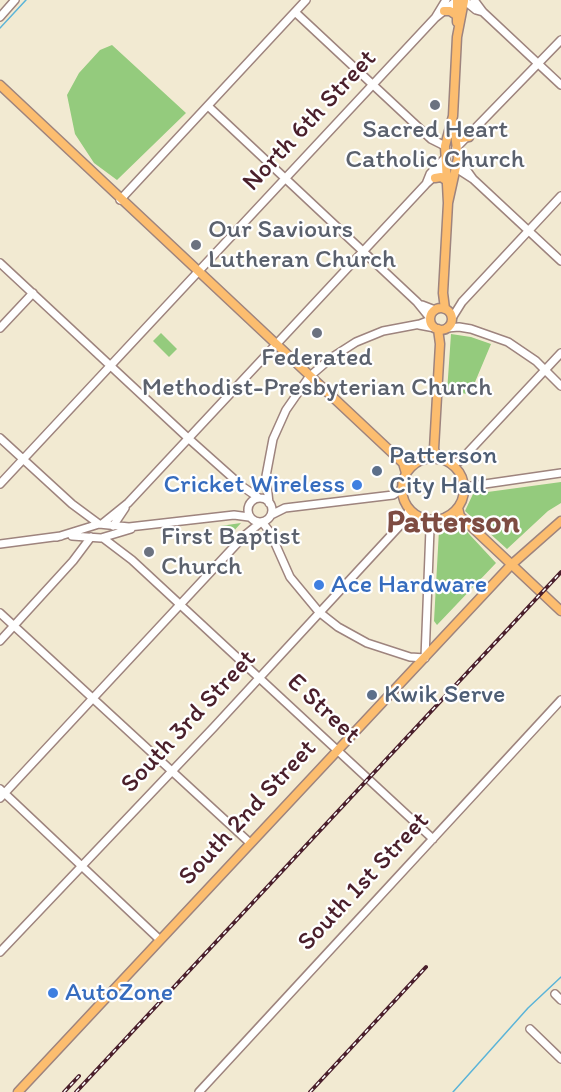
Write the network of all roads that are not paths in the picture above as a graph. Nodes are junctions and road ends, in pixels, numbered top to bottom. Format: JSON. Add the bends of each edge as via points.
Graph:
{"nodes":[{"id":1,"x":15,"y":0,"type":"edge"},
{"id":2,"x":306,"y":0,"type":"edge"},
{"id":3,"x":460,"y":0,"type":"edge"},
{"id":4,"x":444,"y":11,"type":"junction"},
{"id":5,"x":295,"y":12,"type":"junction"},
{"id":6,"x":456,"y":15,"type":"junction"},
{"id":7,"x":0,"y":17,"type":"edge"},
{"id":8,"x":435,"y":18,"type":"junction"},
{"id":9,"x":457,"y":37,"type":"junction"},
{"id":10,"x":561,"y":40,"type":"edge"},
{"id":11,"x":538,"y":64,"type":"junction"},
{"id":12,"x":0,"y":85,"type":"edge"},
{"id":13,"x":373,"y":85,"type":"junction"},
{"id":14,"x":561,"y":86,"type":"edge"},
{"id":15,"x":208,"y":106,"type":"junction"},
{"id":16,"x":453,"y":113,"type":"junction"},
{"id":17,"x":455,"y":135,"type":"junction"},
{"id":18,"x":471,"y":136,"type":"junction"},
{"id":19,"x":431,"y":139,"type":"junction"},
{"id":20,"x":453,"y":150,"type":"junction"},
{"id":21,"x":448,"y":165,"type":"junction"},
{"id":22,"x":435,"y":178,"type":"junction"},
{"id":23,"x":286,"y":179,"type":"junction"},
{"id":24,"x":473,"y":179,"type":"junction"},
{"id":25,"x":447,"y":181,"type":"junction"},
{"id":26,"x":426,"y":184,"type":"junction"},
{"id":27,"x":561,"y":196,"type":"edge"},
{"id":28,"x":120,"y":200,"type":"junction"},
{"id":29,"x":448,"y":203,"type":"junction"},
{"id":30,"x":529,"y":231,"type":"junction"},
{"id":31,"x":363,"y":252,"type":"junction"},
{"id":32,"x":561,"y":261,"type":"edge"},
{"id":33,"x":0,"y":263,"type":"edge"},
{"id":34,"x":198,"y":273,"type":"junction"},
{"id":35,"x":33,"y":293,"type":"junction"},
{"id":36,"x":441,"y":319,"type":"junction"},
{"id":37,"x":0,"y":328,"type":"edge"},
{"id":38,"x":276,"y":345,"type":"junction"},
{"id":39,"x":561,"y":353,"type":"edge"},
{"id":40,"x":111,"y":366,"type":"junction"},
{"id":41,"x":546,"y":369,"type":"junction"},
{"id":42,"x":309,"y":377,"type":"junction"},
{"id":43,"x":561,"y":386,"type":"edge"},
{"id":44,"x":0,"y":438,"type":"edge"},
{"id":45,"x":188,"y":438,"type":"junction"},
{"id":46,"x":23,"y":459,"type":"junction"},
{"id":47,"x":433,"y":459,"type":"junction"},
{"id":48,"x":403,"y":464,"type":"junction"},
{"id":49,"x":413,"y":466,"type":"junction"},
{"id":50,"x":454,"y":467,"type":"junction"},
{"id":51,"x":406,"y":473,"type":"junction"},
{"id":52,"x":561,"y":473,"type":"edge"},
{"id":53,"x":266,"y":482,"type":"junction"},
{"id":54,"x":0,"y":483,"type":"edge"},
{"id":55,"x":466,"y":486,"type":"junction"},
{"id":56,"x":243,"y":487,"type":"junction"},
{"id":57,"x":402,"y":489,"type":"junction"},
{"id":58,"x":393,"y":495,"type":"junction"},
{"id":59,"x":259,"y":498,"type":"junction"},
{"id":60,"x":404,"y":500,"type":"junction"},
{"id":61,"x":128,"y":503,"type":"junction"},
{"id":62,"x":72,"y":504,"type":"junction"},
{"id":63,"x":270,"y":504,"type":"junction"},
{"id":64,"x":249,"y":506,"type":"junction"},
{"id":65,"x":285,"y":508,"type":"junction"},
{"id":66,"x":459,"y":512,"type":"junction"},
{"id":67,"x":234,"y":514,"type":"junction"},
{"id":68,"x":416,"y":515,"type":"junction"},
{"id":69,"x":270,"y":516,"type":"junction"},
{"id":70,"x":119,"y":517,"type":"junction"},
{"id":71,"x":251,"y":518,"type":"junction"},
{"id":72,"x":437,"y":520,"type":"junction"},
{"id":73,"x":561,"y":521,"type":"edge"},
{"id":74,"x":261,"y":523,"type":"junction"},
{"id":75,"x":100,"y":524,"type":"junction"},
{"id":76,"x":113,"y":526,"type":"junction"},
{"id":77,"x":89,"y":527,"type":"junction"},
{"id":78,"x":139,"y":527,"type":"junction"},
{"id":79,"x":430,"y":529,"type":"junction"},
{"id":80,"x":113,"y":535,"type":"junction"},
{"id":81,"x":71,"y":536,"type":"junction"},
{"id":82,"x":244,"y":536,"type":"junction"},
{"id":83,"x":57,"y":537,"type":"junction"},
{"id":84,"x":90,"y":537,"type":"junction"},
{"id":85,"x":272,"y":537,"type":"junction"},
{"id":86,"x":102,"y":538,"type":"junction"},
{"id":87,"x":0,"y":544,"type":"edge"},
{"id":88,"x":84,"y":546,"type":"junction"},
{"id":89,"x":132,"y":560,"type":"junction"},
{"id":90,"x":73,"y":561,"type":"junction"},
{"id":91,"x":511,"y":565,"type":"junction"},
{"id":92,"x":180,"y":605,"type":"junction"},
{"id":93,"x":561,"y":611,"type":"edge"},
{"id":94,"x":319,"y":612,"type":"junction"},
{"id":95,"x":0,"y":613,"type":"edge"},
{"id":96,"x":14,"y":626,"type":"junction"},
{"id":97,"x":0,"y":641,"type":"edge"},
{"id":98,"x":425,"y":658,"type":"junction"},
{"id":99,"x":258,"y":677,"type":"junction"},
{"id":100,"x":93,"y":699,"type":"junction"},
{"id":101,"x":561,"y":700,"type":"edge"},
{"id":102,"x":336,"y":750,"type":"junction"},
{"id":103,"x":172,"y":773,"type":"junction"},
{"id":104,"x":2,"y":794,"type":"edge"},
{"id":105,"x":433,"y":839,"type":"junction"},
{"id":106,"x":249,"y":843,"type":"junction"},
{"id":107,"x":83,"y":866,"type":"junction"},
{"id":108,"x":159,"y":939,"type":"junction"},
{"id":109,"x":0,"y":952,"type":"edge"},
{"id":110,"x":555,"y":994,"type":"dead end"},
{"id":111,"x":561,"y":1000,"type":"edge"},
{"id":112,"x":530,"y":1029,"type":"dead end"},
{"id":113,"x":561,"y":1059,"type":"edge"},
{"id":114,"x":18,"y":1092,"type":"edge"},
{"id":115,"x":199,"y":1092,"type":"edge"}],
"edges":[{"from":1,"to":7,"type":"street"},
{"from":2,"to":5,"type":"street"},
{"from":3,"to":4,"type":"street","name":"North 6th Street"},
{"from":3,"to":6,"type":"main road"},
{"from":3,"to":8,"type":"street"},
{"from":3,"to":9,"type":"main road"},
{"from":3,"to":11,"type":"street","via":[[483,12]]},
{"from":4,"to":6,"type":"main road"},
{"from":4,"to":8,"type":"street","name":"North 6th Street"},
{"from":5,"to":13,"type":"street"},
{"from":5,"to":15,"type":"street"},
{"from":6,"to":9,"type":"main road"},
{"from":8,"to":13,"type":"street","name":"North 6th Street"},
{"from":9,"to":16,"type":"main road"},
{"from":10,"to":11,"type":"street"},
{"from":11,"to":14,"type":"street"},
{"from":11,"to":18,"type":"street"},
{"from":12,"to":28,"type":"main road"},
{"from":13,"to":19,"type":"street"},
{"from":13,"to":23,"type":"street","name":"North 6th Street"},
{"from":15,"to":23,"type":"street"},
{"from":15,"to":28,"type":"street"},
{"from":16,"to":17,"type":"main road"},
{"from":16,"to":20,"type":"main road"},
{"from":17,"to":18,"type":"main road"},
{"from":17,"to":20,"type":"main road"},
{"from":18,"to":20,"type":"street"},
{"from":19,"to":20,"type":"street"},
{"from":19,"to":21,"type":"street"},
{"from":20,"to":21,"type":"main road"},
{"from":20,"to":21,"type":"main road"},
{"from":20,"to":24,"type":"street"},
{"from":21,"to":22,"type":"street"},
{"from":21,"to":24,"type":"street"},
{"from":21,"to":25,"type":"main road"},
{"from":21,"to":26,"type":"street","via":[[430,174]]},
{"from":21,"to":29,"type":"main road"},
{"from":22,"to":25,"type":"main road"},
{"from":22,"to":26,"type":"street"},
{"from":23,"to":31,"type":"street"},
{"from":23,"to":34,"type":"street","name":"North 6th Street"},
{"from":24,"to":30,"type":"street"},
{"from":25,"to":29,"type":"main road"},
{"from":26,"to":31,"type":"street"},
{"from":27,"to":30,"type":"street"},
{"from":28,"to":34,"type":"main road"},
{"from":29,"to":36,"type":"main road"},
{"from":30,"to":32,"type":"street"},
{"from":30,"to":36,"type":"street"},
{"from":31,"to":36,"type":"street"},
{"from":31,"to":38,"type":"street"},
{"from":33,"to":35,"type":"street"},
{"from":34,"to":38,"type":"main road"},
{"from":34,"to":40,"type":"street","name":"North 6th Street"},
{"from":35,"to":37,"type":"street"},
{"from":35,"to":40,"type":"street"},
{"from":36,"to":41,"type":"street","via":[[508,342]]},
{"from":36,"to":42,"type":"street","via":[[388,330],[356,342]]},
{"from":36,"to":47,"type":"main road"},
{"from":38,"to":42,"type":"main road"},
{"from":38,"to":45,"type":"street"},
{"from":39,"to":41,"type":"street"},
{"from":40,"to":45,"type":"street"},
{"from":40,"to":46,"type":"street","name":"North 6th Street"},
{"from":41,"to":43,"type":"street"},
{"from":41,"to":50,"type":"street"},
{"from":42,"to":48,"type":"main road"},
{"from":42,"to":53,"type":"street","via":[[278,426],[269,453]]},
{"from":44,"to":46,"type":"street"},
{"from":45,"to":56,"type":"street"},
{"from":45,"to":61,"type":"street"},
{"from":46,"to":54,"type":"street","name":"North 6th Street"},
{"from":46,"to":62,"type":"street"},
{"from":47,"to":49,"type":"main road"},
{"from":47,"to":50,"type":"main road"},
{"from":48,"to":49,"type":"main road"},
{"from":48,"to":51,"type":"main road"},
{"from":49,"to":51,"type":"main road"},
{"from":50,"to":55,"type":"main road"},
{"from":51,"to":57,"type":"main road"},
{"from":52,"to":55,"type":"street"},
{"from":53,"to":59,"type":"street"},
{"from":53,"to":63,"type":"street"},
{"from":55,"to":66,"type":"main road"},
{"from":56,"to":59,"type":"street"},
{"from":56,"to":64,"type":"street"},
{"from":57,"to":58,"type":"street"},
{"from":57,"to":60,"type":"main road"},
{"from":58,"to":60,"type":"street"},
{"from":58,"to":65,"type":"street"},
{"from":59,"to":63,"type":"street"},
{"from":59,"to":64,"type":"street"},
{"from":60,"to":68,"type":"main road"},
{"from":61,"to":70,"type":"street"},
{"from":61,"to":75,"type":"street"},
{"from":62,"to":75,"type":"street"},
{"from":62,"to":77,"type":"street"},
{"from":63,"to":65,"type":"street"},
{"from":63,"to":69,"type":"street"},
{"from":64,"to":67,"type":"street"},
{"from":64,"to":71,"type":"street"},
{"from":65,"to":69,"type":"street"},
{"from":66,"to":72,"type":"main road"},
{"from":66,"to":91,"type":"main road"},
{"from":67,"to":71,"type":"street"},
{"from":67,"to":78,"type":"street"},
{"from":68,"to":72,"type":"main road"},
{"from":68,"to":79,"type":"street"},
{"from":68,"to":94,"type":"street","name":"South 3rd Street","via":[[406,519]]},
{"from":69,"to":74,"type":"street"},
{"from":69,"to":85,"type":"street"},
{"from":70,"to":76,"type":"street"},
{"from":70,"to":78,"type":"street","via":[[123,523]]},
{"from":71,"to":74,"type":"street"},
{"from":71,"to":82,"type":"street"},
{"from":72,"to":79,"type":"street"},
{"from":73,"to":91,"type":"main road","name":"South 2nd Street"},
{"from":74,"to":82,"type":"street"},
{"from":74,"to":85,"type":"street"},
{"from":75,"to":76,"type":"street"},
{"from":75,"to":77,"type":"street"},
{"from":76,"to":78,"type":"street"},
{"from":76,"to":80,"type":"street"},
{"from":77,"to":83,"type":"street"},
{"from":77,"to":84,"type":"street"},
{"from":78,"to":80,"type":"street"},
{"from":79,"to":98,"type":"street"},
{"from":80,"to":86,"type":"street"},
{"from":80,"to":89,"type":"street","name":"E Street"},
{"from":81,"to":83,"type":"street"},
{"from":81,"to":84,"type":"street"},
{"from":81,"to":88,"type":"street"},
{"from":82,"to":92,"type":"street"},
{"from":83,"to":87,"type":"street"},
{"from":84,"to":86,"type":"street"},
{"from":84,"to":88,"type":"street"},
{"from":85,"to":94,"type":"street","via":[[290,577]]},
{"from":86,"to":89,"type":"street","name":"E Street"},
{"from":86,"to":90,"type":"street"},
{"from":88,"to":90,"type":"street"},
{"from":89,"to":92,"type":"street","name":"E Street"},
{"from":90,"to":96,"type":"street"},
{"from":91,"to":93,"type":"main road"},
{"from":91,"to":98,"type":"main road","name":"South 2nd Street"},
{"from":92,"to":99,"type":"street","name":"E Street"},
{"from":92,"to":100,"type":"street"},
{"from":94,"to":98,"type":"street","via":[[367,644]]},
{"from":94,"to":99,"type":"street","name":"South 3rd Street"},
{"from":95,"to":96,"type":"street"},
{"from":96,"to":97,"type":"street"},
{"from":96,"to":100,"type":"street"},
{"from":98,"to":102,"type":"main road","name":"South 2nd Street"},
{"from":99,"to":102,"type":"street","name":"E Street"},
{"from":99,"to":103,"type":"street","name":"South 3rd Street"},
{"from":100,"to":103,"type":"street"},
{"from":100,"to":104,"type":"street"},
{"from":101,"to":105,"type":"street","name":"South 1st Street"},
{"from":102,"to":105,"type":"street","name":"E Street"},
{"from":102,"to":106,"type":"main road","name":"South 2nd Street"},
{"from":103,"to":106,"type":"street"},
{"from":103,"to":107,"type":"street","name":"South 3rd Street"},
{"from":104,"to":107,"type":"street"},
{"from":105,"to":115,"type":"street","name":"South 1st Street"},
{"from":106,"to":108,"type":"main road","name":"South 2nd Street"},
{"from":107,"to":108,"type":"street"},
{"from":107,"to":109,"type":"street","name":"South 3rd Street"},
{"from":108,"to":114,"type":"main road","name":"South 2nd Street"},
{"from":110,"to":111,"type":"street"},
{"from":112,"to":113,"type":"street"}]}
